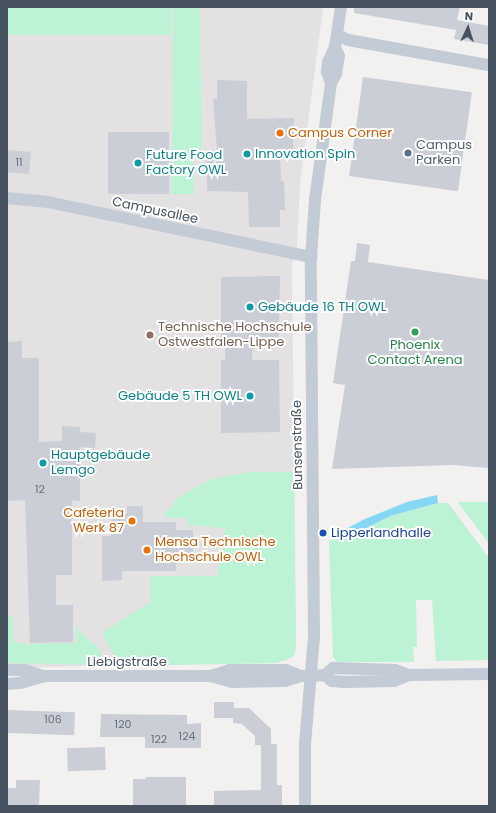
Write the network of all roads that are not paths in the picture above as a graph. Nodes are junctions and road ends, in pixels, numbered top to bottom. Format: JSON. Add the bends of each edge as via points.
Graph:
{"nodes":[{"id":1,"x":342,"y":7,"type":"edge"},
{"id":2,"x":336,"y":41,"type":"junction"},
{"id":3,"x":489,"y":65,"type":"edge"},
{"id":4,"x":7,"y":198,"type":"edge"},
{"id":5,"x":311,"y":257,"type":"junction"},
{"id":6,"x":7,"y":670,"type":"edge"},
{"id":7,"x":489,"y":674,"type":"edge"},
{"id":8,"x":305,"y":675,"type":"junction"},
{"id":9,"x":44,"y":676,"type":"junction"},
{"id":10,"x":7,"y":684,"type":"edge"},
{"id":11,"x":305,"y":806,"type":"edge"}],
"edges":[{"from":1,"to":2,"type":"street","name":"Bunsenstraße"},
{"from":2,"to":3,"type":"street","via":[[348,40]]},
{"from":2,"to":5,"type":"street","name":"Bunsenstraße","via":[[328,62],[327,72],[331,83],[315,200]]},
{"from":4,"to":5,"type":"street","name":"Campusallee","via":[[48,202]]},
{"from":5,"to":8,"type":"street","name":"Bunsenstraße","via":[[314,636]]},
{"from":6,"to":9,"type":"street","name":"Liebigstraße","via":[[24,670]]},
{"from":7,"to":8,"type":"street","name":"Liebigstraße","via":[[409,675],[395,670],[334,668],[325,675]]},
{"from":8,"to":9,"type":"street","name":"Liebigstraße","via":[[286,670],[229,670],[210,676]]},
{"from":8,"to":11,"type":"street","name":"Bunsenstraße"},
{"from":9,"to":10,"type":"street","name":"Liebigstraße"}]}
